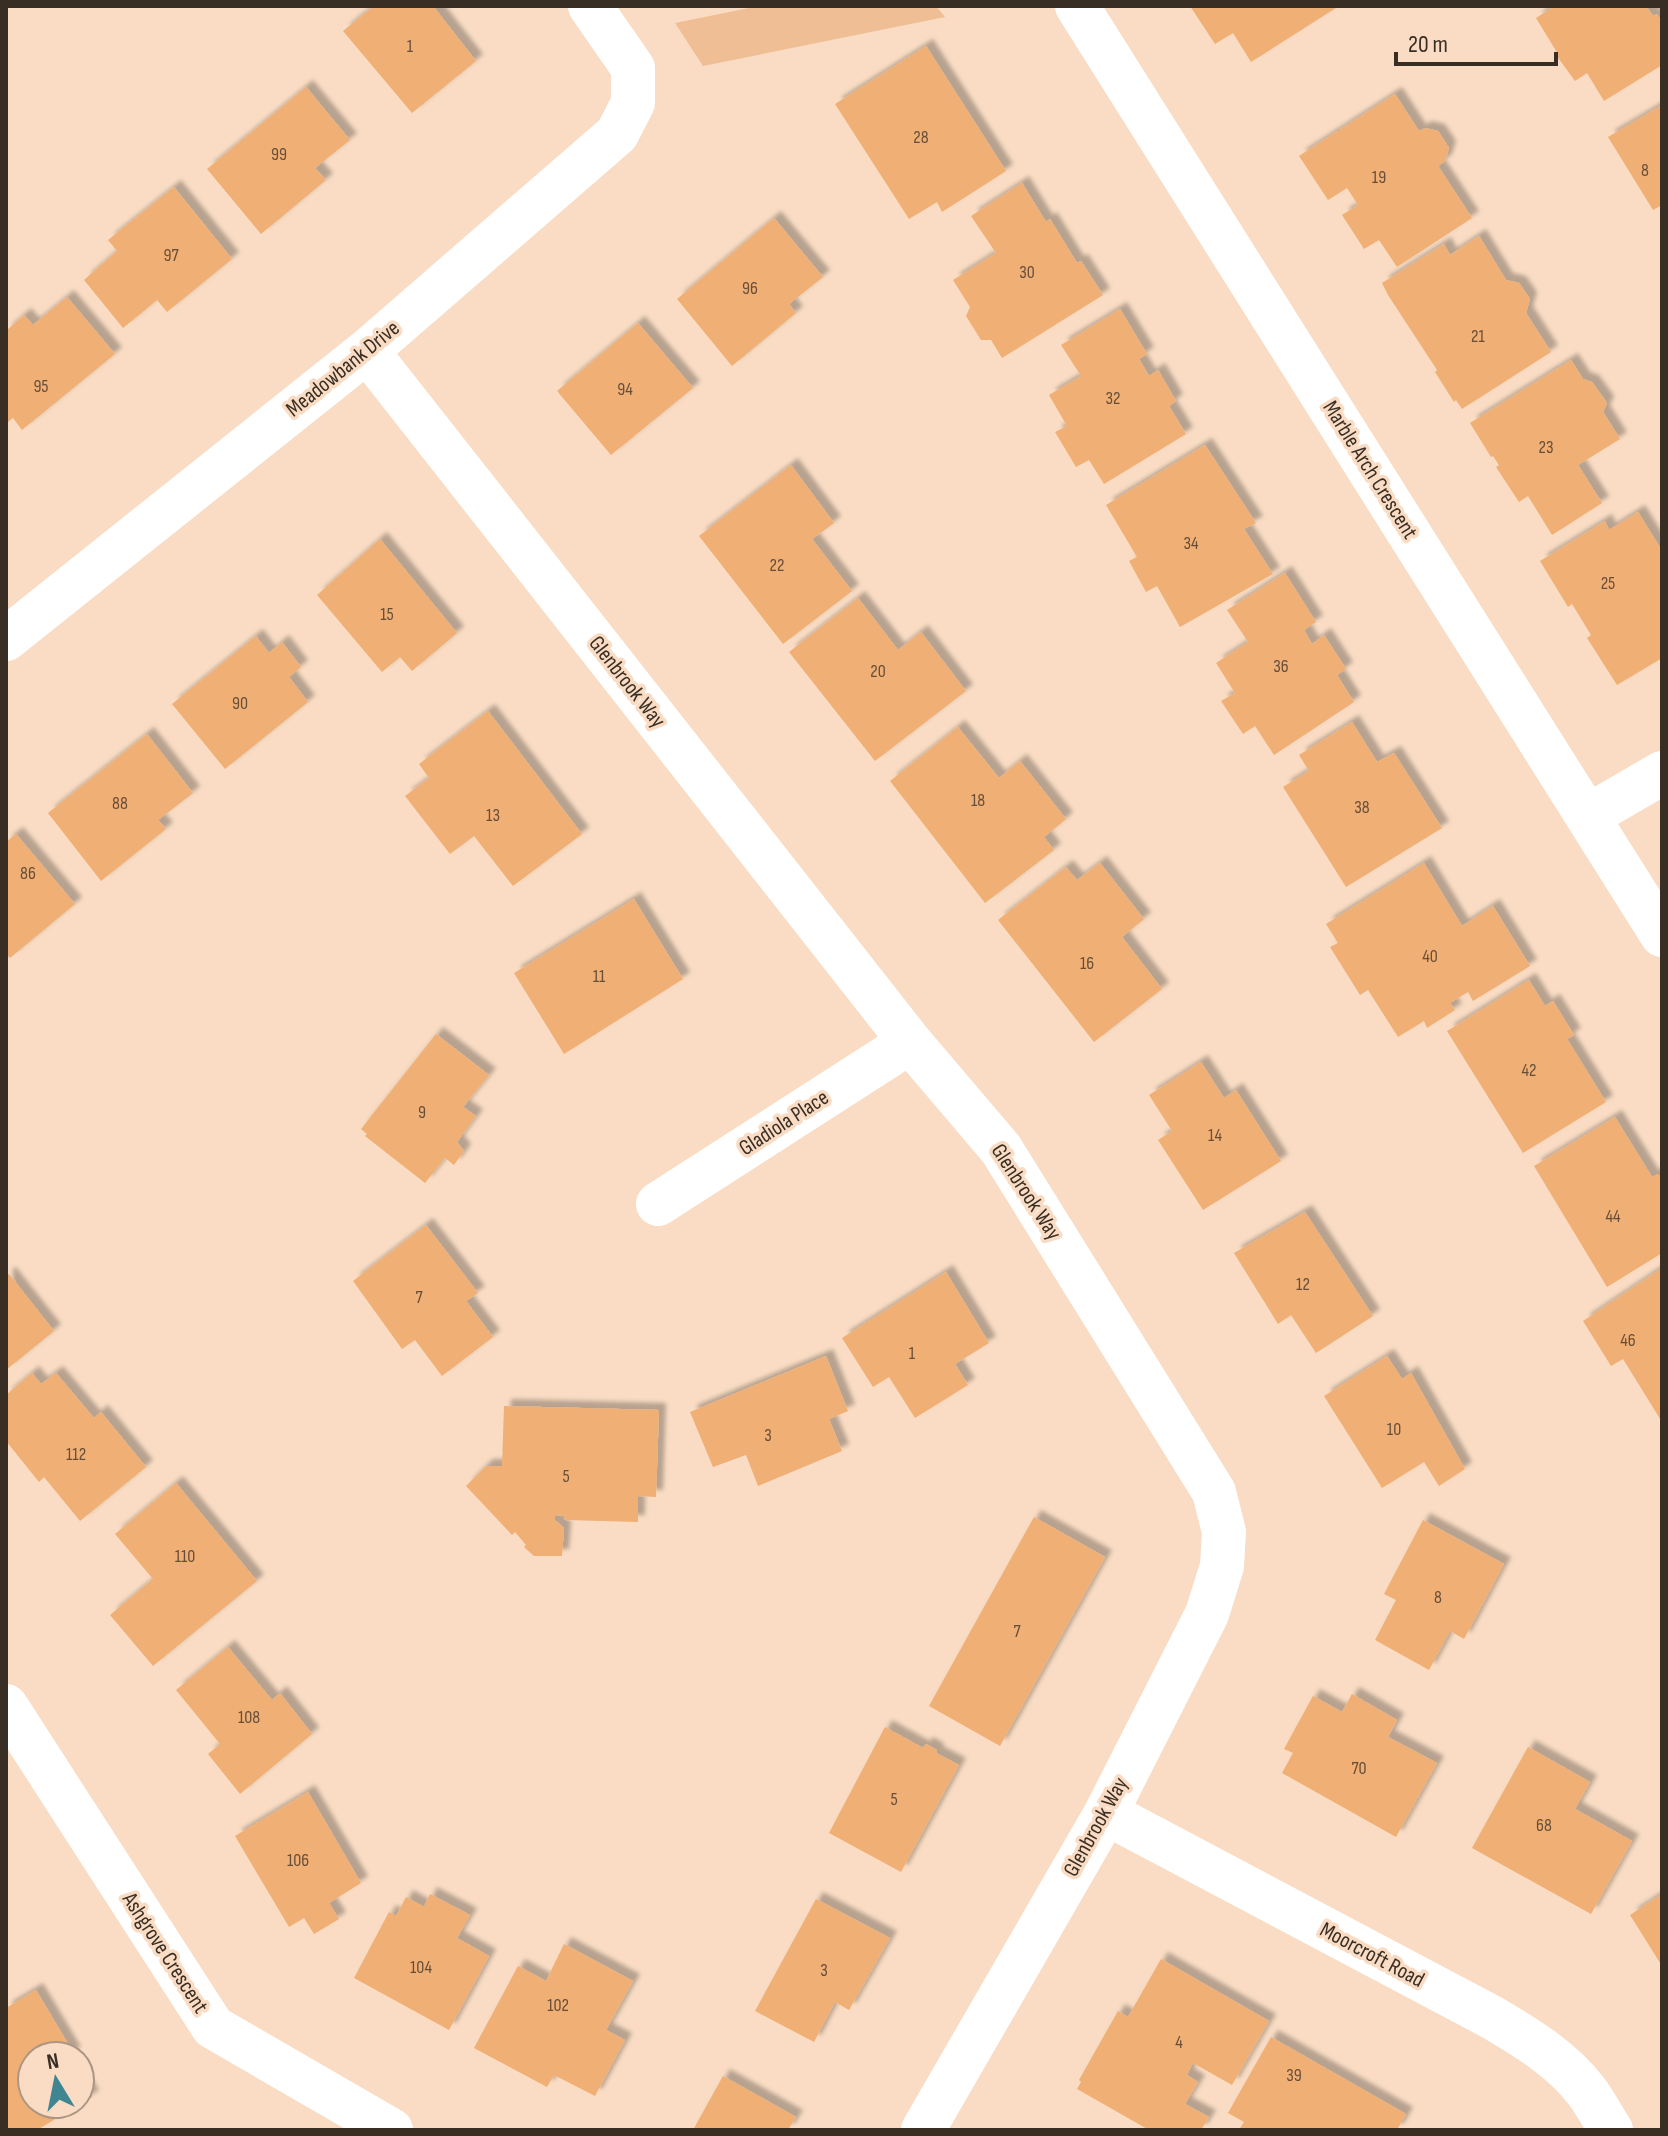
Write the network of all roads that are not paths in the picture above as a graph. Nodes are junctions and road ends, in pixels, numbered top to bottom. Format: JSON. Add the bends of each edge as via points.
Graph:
{"nodes":[{"id":1,"x":590,"y":6,"type":"edge"},
{"id":2,"x":1077,"y":6,"type":"edge"},
{"id":3,"x":367,"y":351,"type":"junction"},
{"id":4,"x":6,"y":639,"type":"edge"},
{"id":5,"x":1662,"y":773,"type":"edge"},
{"id":6,"x":1588,"y":816,"type":"junction"},
{"id":7,"x":1662,"y":935,"type":"edge"},
{"id":8,"x":910,"y":1042,"type":"junction"},
{"id":9,"x":658,"y":1204,"type":"dead end"},
{"id":10,"x":6,"y":1706,"type":"edge"},
{"id":11,"x":1106,"y":1813,"type":"junction"},
{"id":12,"x":391,"y":2130,"type":"edge"},
{"id":13,"x":923,"y":2130,"type":"edge"},
{"id":14,"x":1611,"y":2130,"type":"edge"}],
"edges":[{"from":1,"to":3,"type":"street","name":"Meadowbank Drive","via":[[633,68],[633,103],[617,134]]},
{"from":2,"to":6,"type":"street","name":"Marble Arch Crescent"},
{"from":3,"to":4,"type":"street","name":"Meadowbank Drive"},
{"from":3,"to":8,"type":"street","name":"Glenbrook Way"},
{"from":5,"to":6,"type":"street"},
{"from":6,"to":7,"type":"street","name":"Marble Arch Crescent"},
{"from":8,"to":9,"type":"street","name":"Gladiola Place"},
{"from":8,"to":11,"type":"street","name":"Glenbrook Way","via":[[1001,1149],[1214,1492],[1224,1532],[1222,1566],[1207,1614]]},
{"from":10,"to":12,"type":"street","name":"Ashgrove Crescent","via":[[213,2027]]},
{"from":11,"to":13,"type":"street","name":"Glenbrook Way"},
{"from":11,"to":14,"type":"street","name":"Moorcroft Road","via":[[1530,2040],[1587,2091]]}]}
